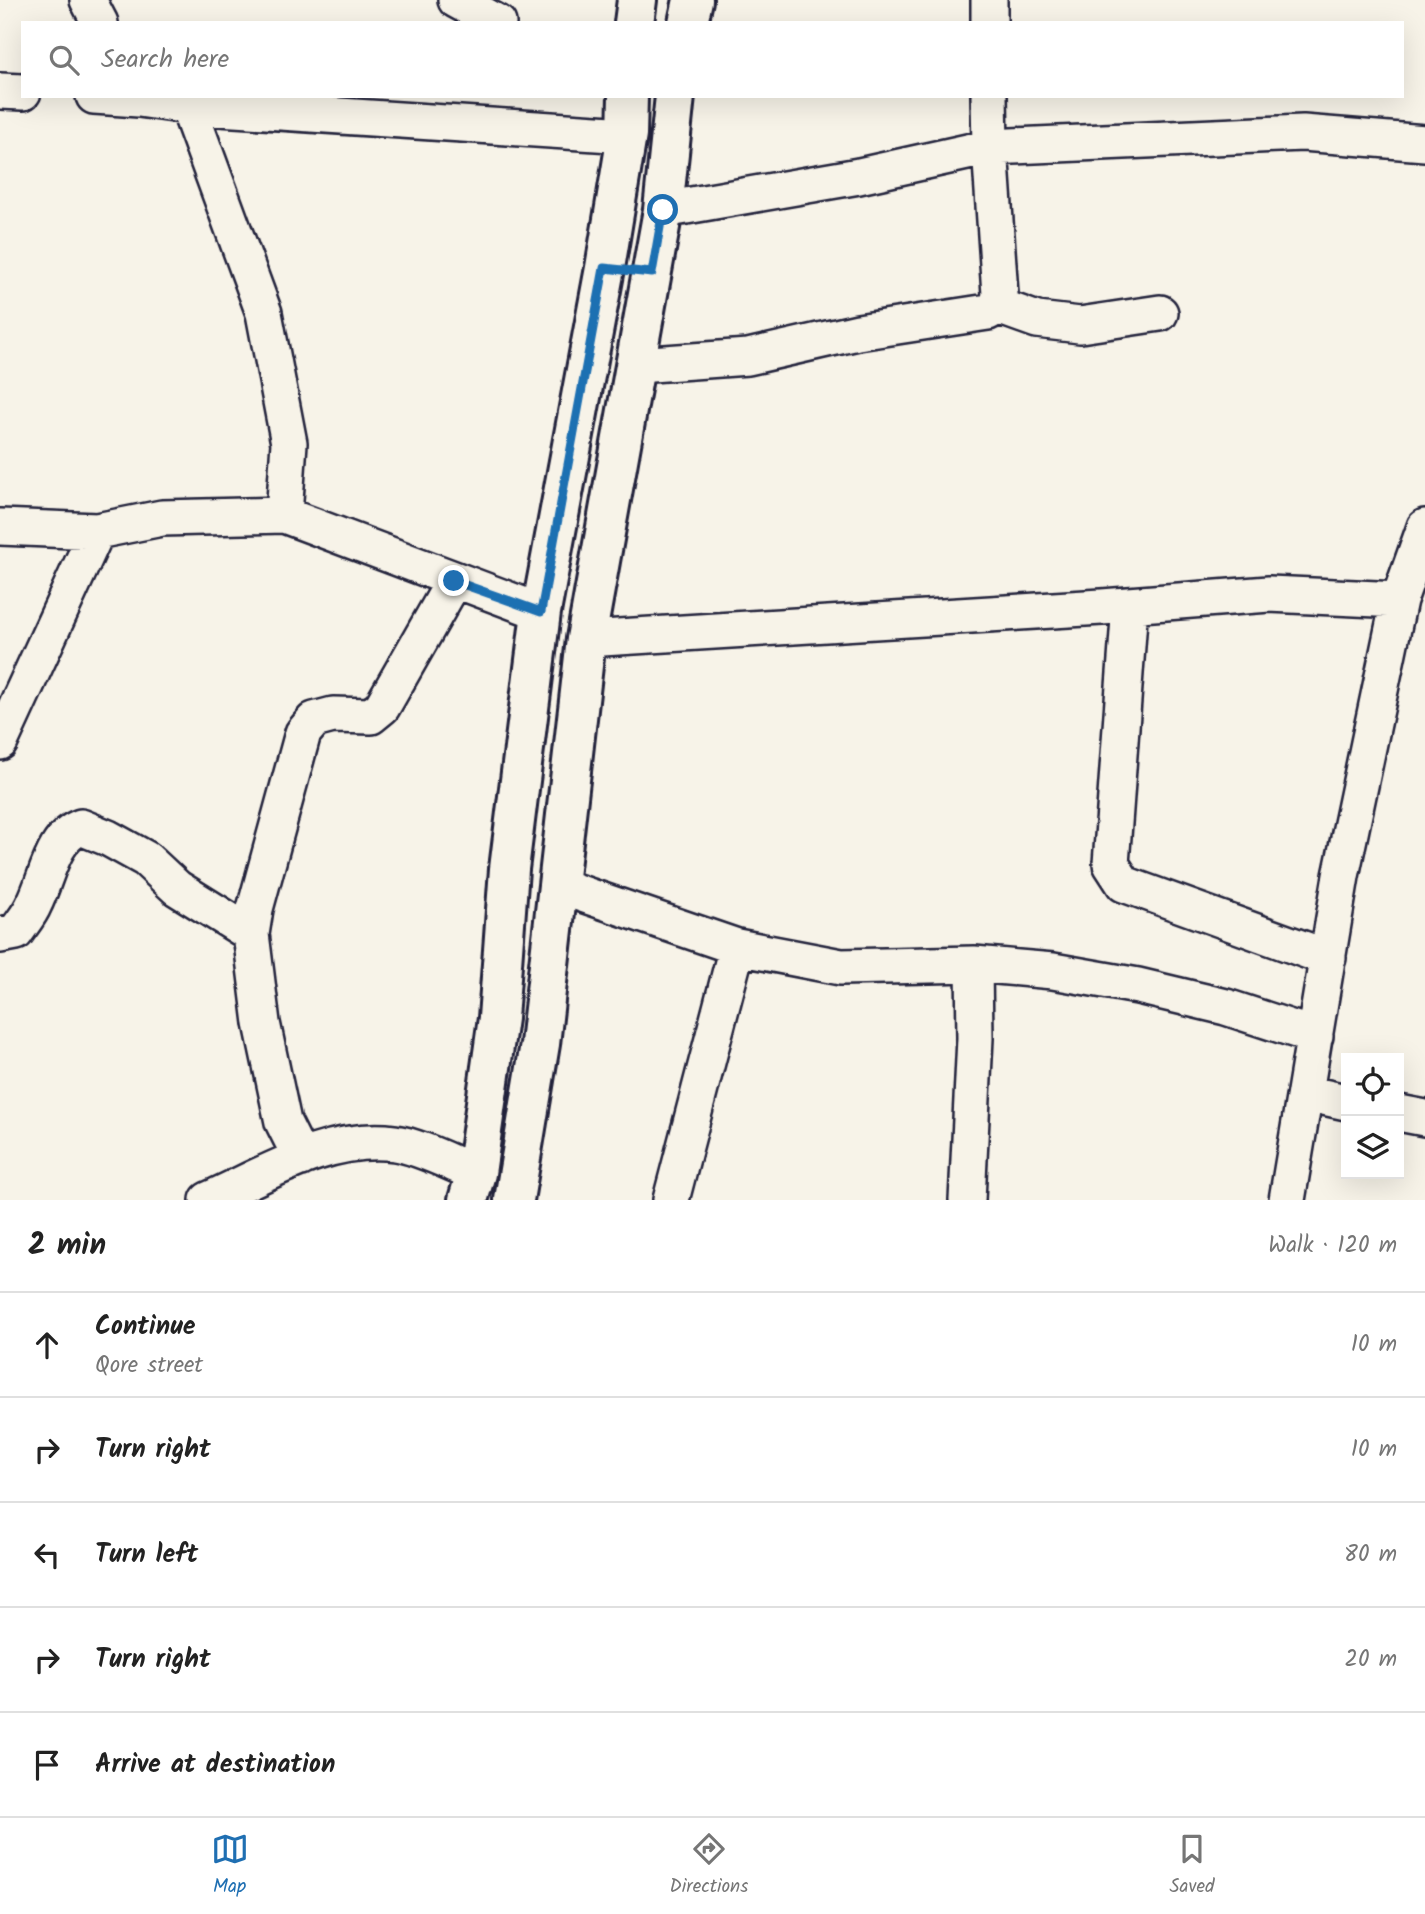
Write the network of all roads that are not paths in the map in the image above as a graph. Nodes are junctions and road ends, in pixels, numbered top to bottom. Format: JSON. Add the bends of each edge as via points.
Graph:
{"nodes":[{"id":1,"x":88,"y":0,"type":"edge"},
{"id":2,"x":456,"y":0,"type":"edge"},
{"id":3,"x":637,"y":0,"type":"edge"},
{"id":4,"x":693,"y":0,"type":"edge"},
{"id":5,"x":989,"y":0,"type":"edge"},
{"id":6,"x":99,"y":21,"type":"edge"},
{"id":7,"x":494,"y":21,"type":"edge"},
{"id":8,"x":634,"y":21,"type":"edge"},
{"id":9,"x":688,"y":21,"type":"edge"},
{"id":10,"x":989,"y":21,"type":"edge"},
{"id":11,"x":0,"y":91,"type":"edge"},
{"id":12,"x":21,"y":93,"type":"edge"},
{"id":13,"x":144,"y":98,"type":"edge"},
{"id":14,"x":628,"y":98,"type":"edge"},
{"id":15,"x":675,"y":98,"type":"edge"},
{"id":16,"x":989,"y":98,"type":"edge"},
{"id":17,"x":188,"y":106,"type":"junction"},
{"id":18,"x":627,"y":135,"type":"junction"},
{"id":19,"x":1425,"y":143,"type":"edge"},
{"id":20,"x":990,"y":147,"type":"junction"},
{"id":21,"x":663,"y":210,"type":"junction"},
{"id":22,"x":604,"y":268,"type":"junction"},
{"id":23,"x":652,"y":273,"type":"junction"},
{"id":24,"x":998,"y":306,"type":"junction"},
{"id":25,"x":1160,"y":313,"type":"dead end"},
{"id":26,"x":637,"y":365,"type":"junction"},
{"id":27,"x":284,"y":515,"type":"junction"},
{"id":28,"x":0,"y":527,"type":"edge"},
{"id":29,"x":1425,"y":527,"type":"edge"},
{"id":30,"x":97,"y":531,"type":"junction"},
{"id":31,"x":454,"y":581,"type":"junction"},
{"id":32,"x":1399,"y":600,"type":"junction"},
{"id":33,"x":1130,"y":605,"type":"junction"},
{"id":34,"x":541,"y":612,"type":"junction"},
{"id":35,"x":586,"y":639,"type":"junction"},
{"id":36,"x":0,"y":742,"type":"edge"},
{"id":37,"x":559,"y":886,"type":"junction"},
{"id":38,"x":251,"y":934,"type":"junction"},
{"id":39,"x":0,"y":935,"type":"edge"},
{"id":40,"x":737,"y":947,"type":"junction"},
{"id":41,"x":1328,"y":958,"type":"junction"},
{"id":42,"x":974,"y":964,"type":"junction"},
{"id":43,"x":1315,"y":1036,"type":"junction"},
{"id":44,"x":1305,"y":1093,"type":"junction"},
{"id":45,"x":1341,"y":1101,"type":"edge"},
{"id":46,"x":1404,"y":1114,"type":"edge"},
{"id":47,"x":1425,"y":1118,"type":"edge"},
{"id":48,"x":301,"y":1158,"type":"junction"},
{"id":49,"x":472,"y":1186,"type":"edge"},
{"id":50,"x":208,"y":1200,"type":"edge"},
{"id":51,"x":514,"y":1200,"type":"edge"},
{"id":52,"x":671,"y":1200,"type":"edge"},
{"id":53,"x":967,"y":1200,"type":"edge"},
{"id":54,"x":1287,"y":1200,"type":"edge"}],
"edges":[{"from":1,"to":6,"type":"street"},
{"from":2,"to":7,"type":"street"},
{"from":3,"to":8,"type":"street"},
{"from":4,"to":9,"type":"street"},
{"from":5,"to":10,"type":"street"},
{"from":11,"to":12,"type":"street"},
{"from":13,"to":17,"type":"street"},
{"from":14,"to":18,"type":"street"},
{"from":15,"to":21,"type":"street"},
{"from":16,"to":20,"type":"street"},
{"from":17,"to":18,"type":"street"},
{"from":17,"to":27,"type":"street","via":[[264,313],[289,443]]},
{"from":18,"to":22,"type":"street"},
{"from":19,"to":20,"type":"street","via":[[1303,133]]},
{"from":20,"to":21,"type":"street","via":[[859,176]]},
{"from":20,"to":24,"type":"street"},
{"from":21,"to":23,"type":"street"},
{"from":22,"to":23,"type":"street"},
{"from":22,"to":34,"type":"street"},
{"from":23,"to":26,"type":"street"},
{"from":24,"to":25,"type":"street","via":[[1037,320],[1080,325]]},
{"from":24,"to":26,"type":"street","via":[[988,312],[858,332],[748,357]]},
{"from":26,"to":35,"type":"street"},
{"from":27,"to":30,"type":"street","via":[[162,518]]},
{"from":27,"to":31,"type":"street"},
{"from":28,"to":30,"type":"street"},
{"from":29,"to":32,"type":"street"},
{"from":30,"to":36,"type":"street"},
{"from":31,"to":34,"type":"street"},
{"from":31,"to":38,"type":"street","via":[[382,707],[371,716],[333,715],[314,720],[303,733]]},
{"from":32,"to":33,"type":"street","via":[[1269,594]]},
{"from":32,"to":41,"type":"street"},
{"from":33,"to":35,"type":"street"},
{"from":33,"to":41,"type":"street","via":[[1111,864],[1124,884]]},
{"from":34,"to":49,"type":"street","via":[[509,869],[498,1018]]},
{"from":35,"to":37,"type":"street"},
{"from":37,"to":40,"type":"street"},
{"from":37,"to":51,"type":"street","via":[[540,1044]]},
{"from":38,"to":39,"type":"street","via":[[177,888],[146,859],[81,827],[68,831],[59,845],[34,906],[16,932]]},
{"from":38,"to":48,"type":"street","via":[[262,1023],[283,1122]]},
{"from":40,"to":42,"type":"street","via":[[841,967]]},
{"from":40,"to":52,"type":"street"},
{"from":41,"to":43,"type":"street"},
{"from":42,"to":43,"type":"street","via":[[1053,971],[1138,986],[1226,1007]]},
{"from":42,"to":53,"type":"street"},
{"from":43,"to":44,"type":"street"},
{"from":44,"to":45,"type":"street"},
{"from":44,"to":54,"type":"street"},
{"from":46,"to":47,"type":"street"},
{"from":48,"to":49,"type":"street","via":[[361,1141],[398,1143]]},
{"from":48,"to":50,"type":"street"}]}
